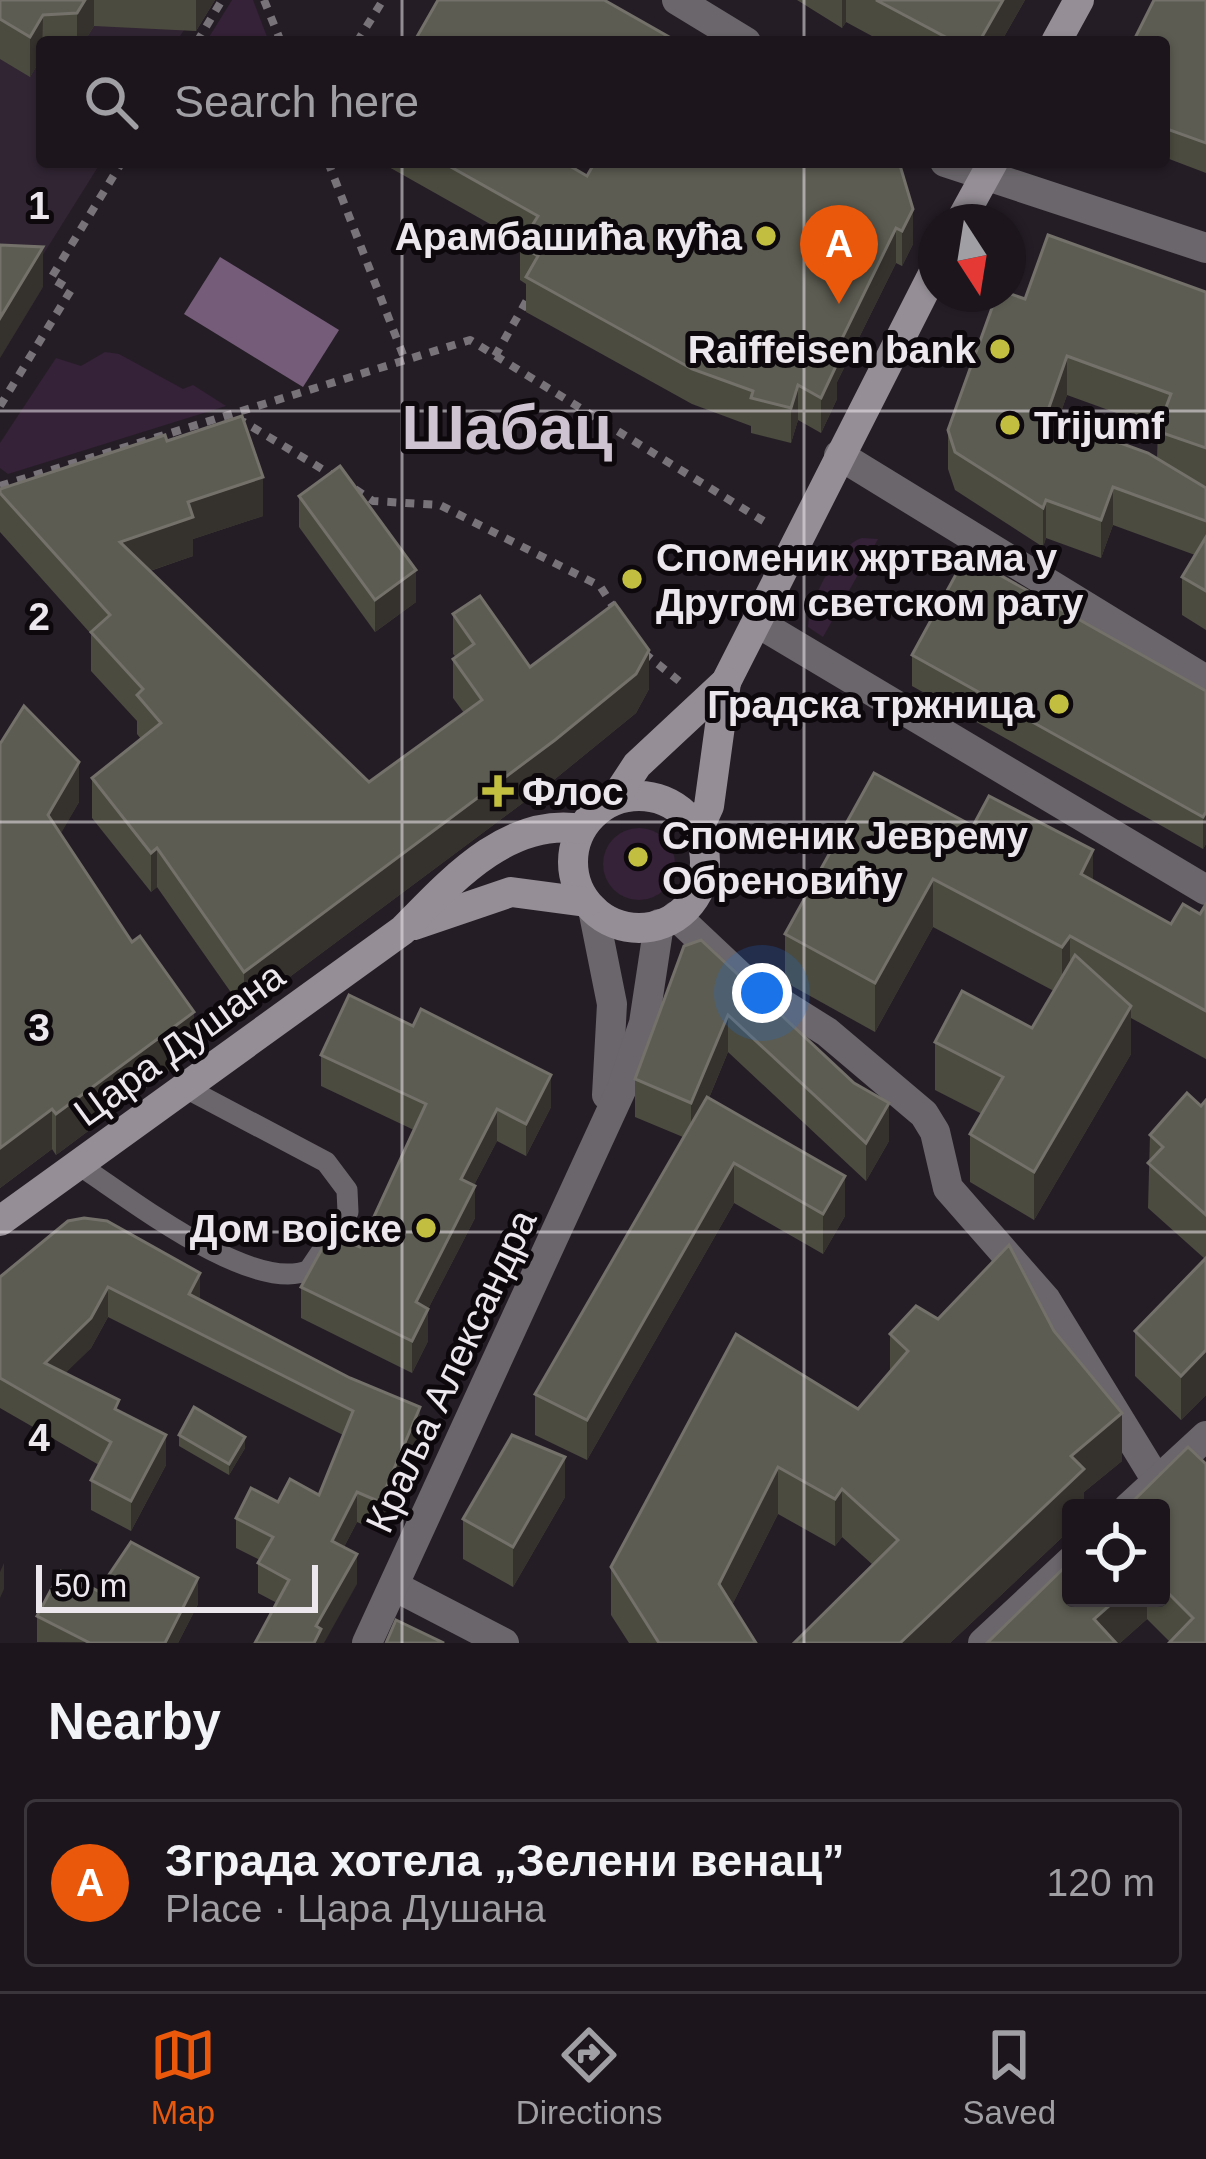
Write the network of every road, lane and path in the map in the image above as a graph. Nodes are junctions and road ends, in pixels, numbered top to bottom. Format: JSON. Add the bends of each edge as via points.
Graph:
{"nodes":[{"id":1,"x":222,"y":0,"type":"edge"},
{"id":2,"x":264,"y":0,"type":"edge"},
{"id":3,"x":383,"y":0,"type":"edge"},
{"id":4,"x":677,"y":0,"type":"edge"},
{"id":5,"x":1079,"y":0,"type":"edge"},
{"id":6,"x":200,"y":36,"type":"edge"},
{"id":7,"x":279,"y":36,"type":"edge"},
{"id":8,"x":361,"y":36,"type":"edge"},
{"id":9,"x":736,"y":36,"type":"edge"},
{"id":10,"x":1059,"y":36,"type":"edge"},
{"id":11,"x":118,"y":168,"type":"edge"},
{"id":12,"x":330,"y":168,"type":"edge"},
{"id":13,"x":989,"y":169,"type":"edge"},
{"id":14,"x":970,"y":204,"type":"edge"},
{"id":15,"x":1206,"y":248,"type":"edge"},
{"id":16,"x":534,"y":288,"type":"edge"},
{"id":17,"x":918,"y":303,"type":"edge"},
{"id":18,"x":495,"y":356,"type":"junction"},
{"id":19,"x":405,"y":360,"type":"junction"},
{"id":20,"x":0,"y":406,"type":"edge"},
{"id":21,"x":839,"y":455,"type":"junction"},
{"id":22,"x":0,"y":486,"type":"edge"},
{"id":23,"x":0,"y":498,"type":"edge"},
{"id":24,"x":780,"y":531,"type":"dead end"},
{"id":25,"x":758,"y":623,"type":"junction"},
{"id":26,"x":625,"y":624,"type":"edge"},
{"id":27,"x":637,"y":643,"type":"edge"},
{"id":28,"x":1206,"y":680,"type":"edge"},
{"id":29,"x":726,"y":682,"type":"junction"},
{"id":30,"x":690,"y":687,"type":"dead end"},
{"id":31,"x":614,"y":800,"type":"junction"},
{"id":32,"x":581,"y":829,"type":"junction"},
{"id":33,"x":698,"y":830,"type":"junction"},
{"id":34,"x":1206,"y":890,"type":"edge"},
{"id":35,"x":590,"y":906,"type":"junction"},
{"id":36,"x":667,"y":920,"type":"junction"},
{"id":37,"x":403,"y":930,"type":"junction"},
{"id":38,"x":184,"y":1087,"type":"junction"},
{"id":39,"x":603,"y":1131,"type":"junction"},
{"id":40,"x":80,"y":1165,"type":"junction"},
{"id":41,"x":0,"y":1221,"type":"edge"},
{"id":42,"x":1206,"y":1436,"type":"edge"},
{"id":43,"x":1157,"y":1481,"type":"junction"},
{"id":44,"x":1138,"y":1499,"type":"edge"},
{"id":45,"x":1062,"y":1569,"type":"edge"},
{"id":46,"x":394,"y":1586,"type":"junction"},
{"id":47,"x":367,"y":1643,"type":"edge"},
{"id":48,"x":504,"y":1643,"type":"edge"},
{"id":49,"x":983,"y":1643,"type":"edge"}],
"edges":[{"from":1,"to":6,"type":"path"},
{"from":2,"to":7,"type":"path"},
{"from":3,"to":8,"type":"path"},
{"from":4,"to":9,"type":"street"},
{"from":5,"to":10,"type":"main road"},
{"from":11,"to":20,"type":"path","via":[[51,278],[71,290]]},
{"from":12,"to":19,"type":"path"},
{"from":13,"to":14,"type":"main road"},
{"from":13,"to":15,"type":"street"},
{"from":16,"to":18,"type":"path"},
{"from":17,"to":21,"type":"main road"},
{"from":18,"to":19,"type":"path","via":[[470,340]]},
{"from":18,"to":24,"type":"path"},
{"from":19,"to":22,"type":"path"},
{"from":21,"to":25,"type":"main road"},
{"from":21,"to":28,"type":"street"},
{"from":23,"to":26,"type":"path","via":[[244,422],[373,501],[440,505],[600,586]]},
{"from":25,"to":29,"type":"main road"},
{"from":25,"to":34,"type":"street"},
{"from":27,"to":30,"type":"path"},
{"from":29,"to":31,"type":"main road","via":[[637,765]]},
{"from":29,"to":33,"type":"main road","via":[[709,806]]},
{"from":31,"to":32,"type":"main road"},
{"from":31,"to":33,"type":"main road","via":[[652,796]]},
{"from":32,"to":35,"type":"main road","via":[[572,866]]},
{"from":32,"to":37,"type":"main road","name":"Цара Душана","via":[[551,824],[512,839]]},
{"from":33,"to":36,"type":"main road","via":[[704,875],[696,896]]},
{"from":35,"to":36,"type":"main road","via":[[628,927]]},
{"from":35,"to":37,"type":"main road","name":"Цара Душана","via":[[511,892]]},
{"from":35,"to":39,"type":"street","name":"Краља Александра","via":[[612,1004]]},
{"from":36,"to":39,"type":"street","name":"Краља Александра","via":[[644,1023]]},
{"from":36,"to":43,"type":"street","via":[[827,1032],[925,1114],[948,1188],[1046,1300]]},
{"from":37,"to":38,"type":"main road","name":"Цара Душана"},
{"from":38,"to":40,"type":"main road","name":"Цара Душана"},
{"from":38,"to":40,"type":"lane","via":[[326,1162],[342,1179],[348,1212],[309,1270],[278,1276],[206,1247]]},
{"from":39,"to":46,"type":"street","name":"Краља Александра"},
{"from":40,"to":41,"type":"main road","name":"Цара Душана"},
{"from":42,"to":43,"type":"street"},
{"from":43,"to":44,"type":"street"},
{"from":45,"to":49,"type":"street"},
{"from":46,"to":47,"type":"street","name":"Краља Александра"},
{"from":46,"to":48,"type":"street"}]}
